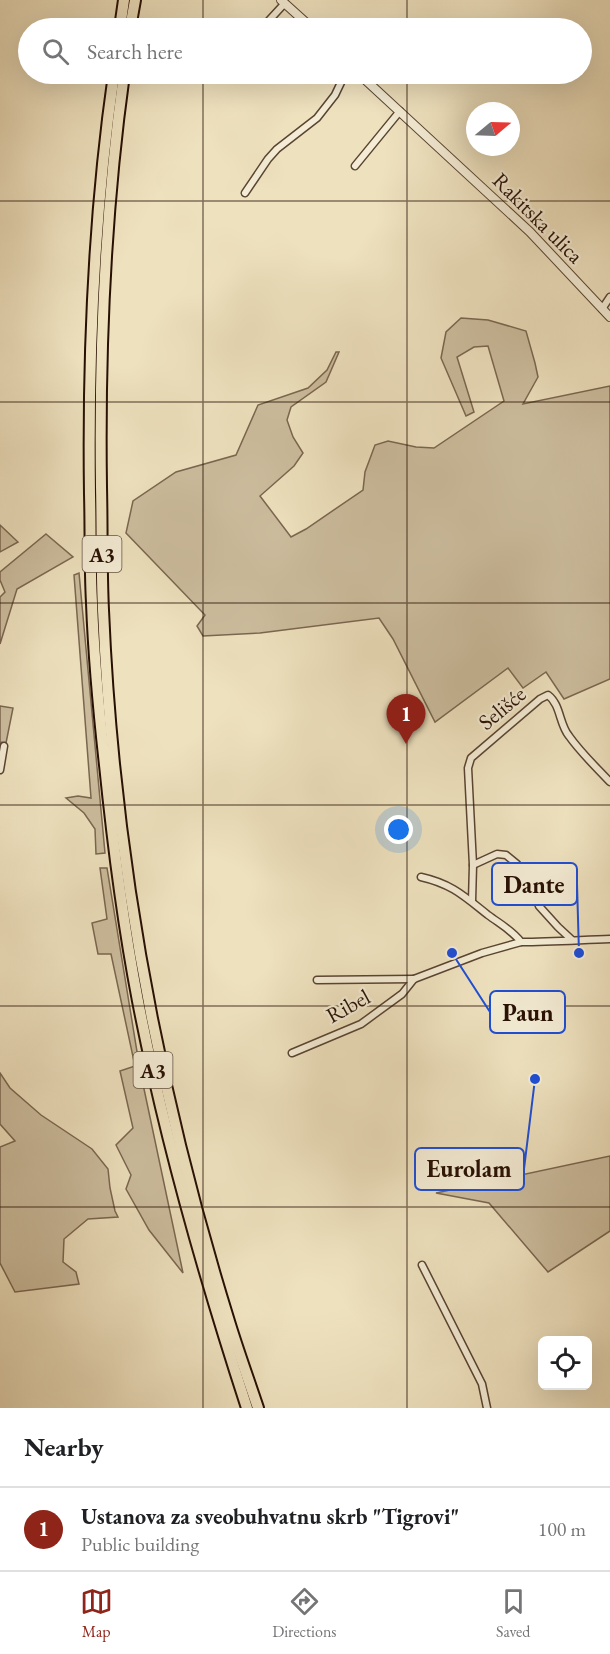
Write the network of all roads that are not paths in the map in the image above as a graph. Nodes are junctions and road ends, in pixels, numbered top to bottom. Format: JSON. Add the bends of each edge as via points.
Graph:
{"nodes":[{"id":1,"x":124,"y":0,"type":"edge"},
{"id":2,"x":135,"y":0,"type":"edge"},
{"id":3,"x":283,"y":2,"type":"edge"},
{"id":4,"x":121,"y":18,"type":"edge"},
{"id":5,"x":132,"y":18,"type":"edge"},
{"id":6,"x":270,"y":18,"type":"edge"},
{"id":7,"x":301,"y":18,"type":"edge"},
{"id":8,"x":113,"y":84,"type":"edge"},
{"id":9,"x":123,"y":84,"type":"edge"},
{"id":10,"x":340,"y":84,"type":"edge"},
{"id":11,"x":370,"y":84,"type":"edge"},
{"id":12,"x":400,"y":111,"type":"junction"},
{"id":13,"x":355,"y":166,"type":"dead end"},
{"id":14,"x":245,"y":193,"type":"dead end"},
{"id":15,"x":610,"y":297,"type":"edge"},
{"id":16,"x":602,"y":309,"type":"junction"},
{"id":17,"x":610,"y":317,"type":"edge"},
{"id":18,"x":4,"y":746,"type":"dead end"},
{"id":19,"x":0,"y":770,"type":"edge"},
{"id":20,"x":610,"y":782,"type":"edge"},
{"id":21,"x":473,"y":865,"type":"junction"},
{"id":22,"x":422,"y":877,"type":"dead end"},
{"id":23,"x":472,"y":901,"type":"junction"},
{"id":24,"x":610,"y":939,"type":"edge"},
{"id":25,"x":572,"y":940,"type":"junction"},
{"id":26,"x":521,"y":942,"type":"junction"},
{"id":27,"x":414,"y":979,"type":"junction"},
{"id":28,"x":317,"y":980,"type":"dead end"},
{"id":29,"x":292,"y":1053,"type":"dead end"},
{"id":30,"x":422,"y":1265,"type":"dead end"},
{"id":31,"x":247,"y":1408,"type":"edge"},
{"id":32,"x":258,"y":1408,"type":"edge"},
{"id":33,"x":487,"y":1408,"type":"edge"}],
"edges":[{"from":1,"to":4,"type":"highway"},
{"from":2,"to":5,"type":"highway"},
{"from":3,"to":6,"type":"street"},
{"from":3,"to":7,"type":"street"},
{"from":8,"to":31,"type":"highway","number":"A3","via":[[93,280],[89,439],[98,704],[115,856],[140,1011],[188,1216]]},
{"from":9,"to":32,"type":"highway","number":"A3","via":[[104,280],[100,438],[103,608],[117,785],[136,930],[168,1093],[228,1318]]},
{"from":10,"to":14,"type":"street","via":[[316,117],[277,148]]},
{"from":11,"to":12,"type":"street","name":"Rakitska ulica"},
{"from":12,"to":13,"type":"street"},
{"from":12,"to":16,"type":"street","name":"Rakitska ulica","via":[[530,231]]},
{"from":15,"to":16,"type":"street"},
{"from":16,"to":17,"type":"street","name":"Rakitska ulica"},
{"from":18,"to":19,"type":"street"},
{"from":20,"to":21,"type":"street","name":"Selišće","via":[[568,735],[554,699],[548,695],[540,699],[471,758],[468,768]]},
{"from":21,"to":23,"type":"street"},
{"from":21,"to":25,"type":"street","via":[[497,854],[506,855],[531,885],[539,906]]},
{"from":22,"to":23,"type":"street","via":[[439,881]]},
{"from":23,"to":26,"type":"street"},
{"from":24,"to":25,"type":"street","name":"Ribel"},
{"from":25,"to":26,"type":"street","name":"Ribel"},
{"from":26,"to":27,"type":"street","name":"Ribel"},
{"from":27,"to":28,"type":"street","name":"Ribel"},
{"from":27,"to":29,"type":"street","name":"Ribel","via":[[402,994],[361,1024]]},
{"from":30,"to":33,"type":"street","via":[[482,1384]]}]}
